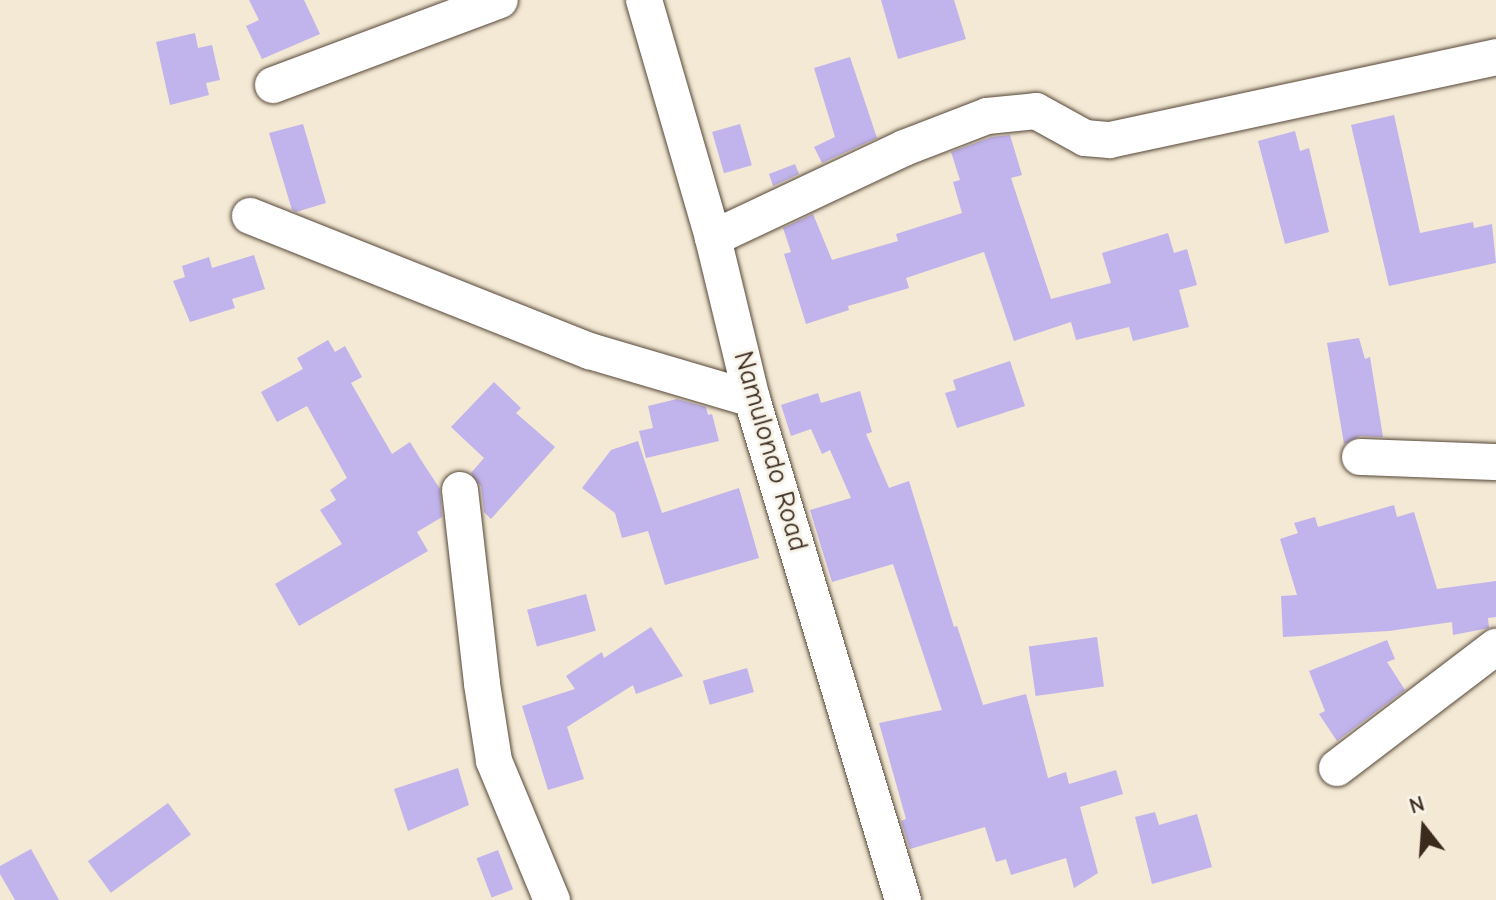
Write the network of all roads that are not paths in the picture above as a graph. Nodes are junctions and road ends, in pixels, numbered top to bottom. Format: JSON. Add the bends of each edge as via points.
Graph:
{"nodes":[{"id":1,"x":500,"y":0,"type":"edge"},
{"id":2,"x":644,"y":0,"type":"edge"},
{"id":3,"x":1496,"y":57,"type":"edge"},
{"id":4,"x":273,"y":85,"type":"dead end"},
{"id":5,"x":250,"y":216,"type":"dead end"},
{"id":6,"x":713,"y":238,"type":"junction"},
{"id":7,"x":752,"y":399,"type":"junction"},
{"id":8,"x":1360,"y":457,"type":"dead end"},
{"id":9,"x":1496,"y":462,"type":"edge"},
{"id":10,"x":460,"y":490,"type":"dead end"},
{"id":11,"x":1496,"y":647,"type":"edge"},
{"id":12,"x":1337,"y":768,"type":"dead end"},
{"id":13,"x":552,"y":900,"type":"edge"},
{"id":14,"x":903,"y":900,"type":"edge"}],
"edges":[{"from":1,"to":4,"type":"street"},
{"from":2,"to":6,"type":"street","name":"Namulondo Road"},
{"from":3,"to":6,"type":"street","via":[[1110,140],[1085,138],[1036,111],[987,116],[904,148]]},
{"from":5,"to":7,"type":"street","via":[[590,351]]},
{"from":6,"to":7,"type":"street","name":"Namulondo Road"},
{"from":7,"to":14,"type":"street","name":"Namulondo Road"},
{"from":8,"to":9,"type":"street"},
{"from":10,"to":13,"type":"street","via":[[494,761]]},
{"from":11,"to":12,"type":"street"}]}
